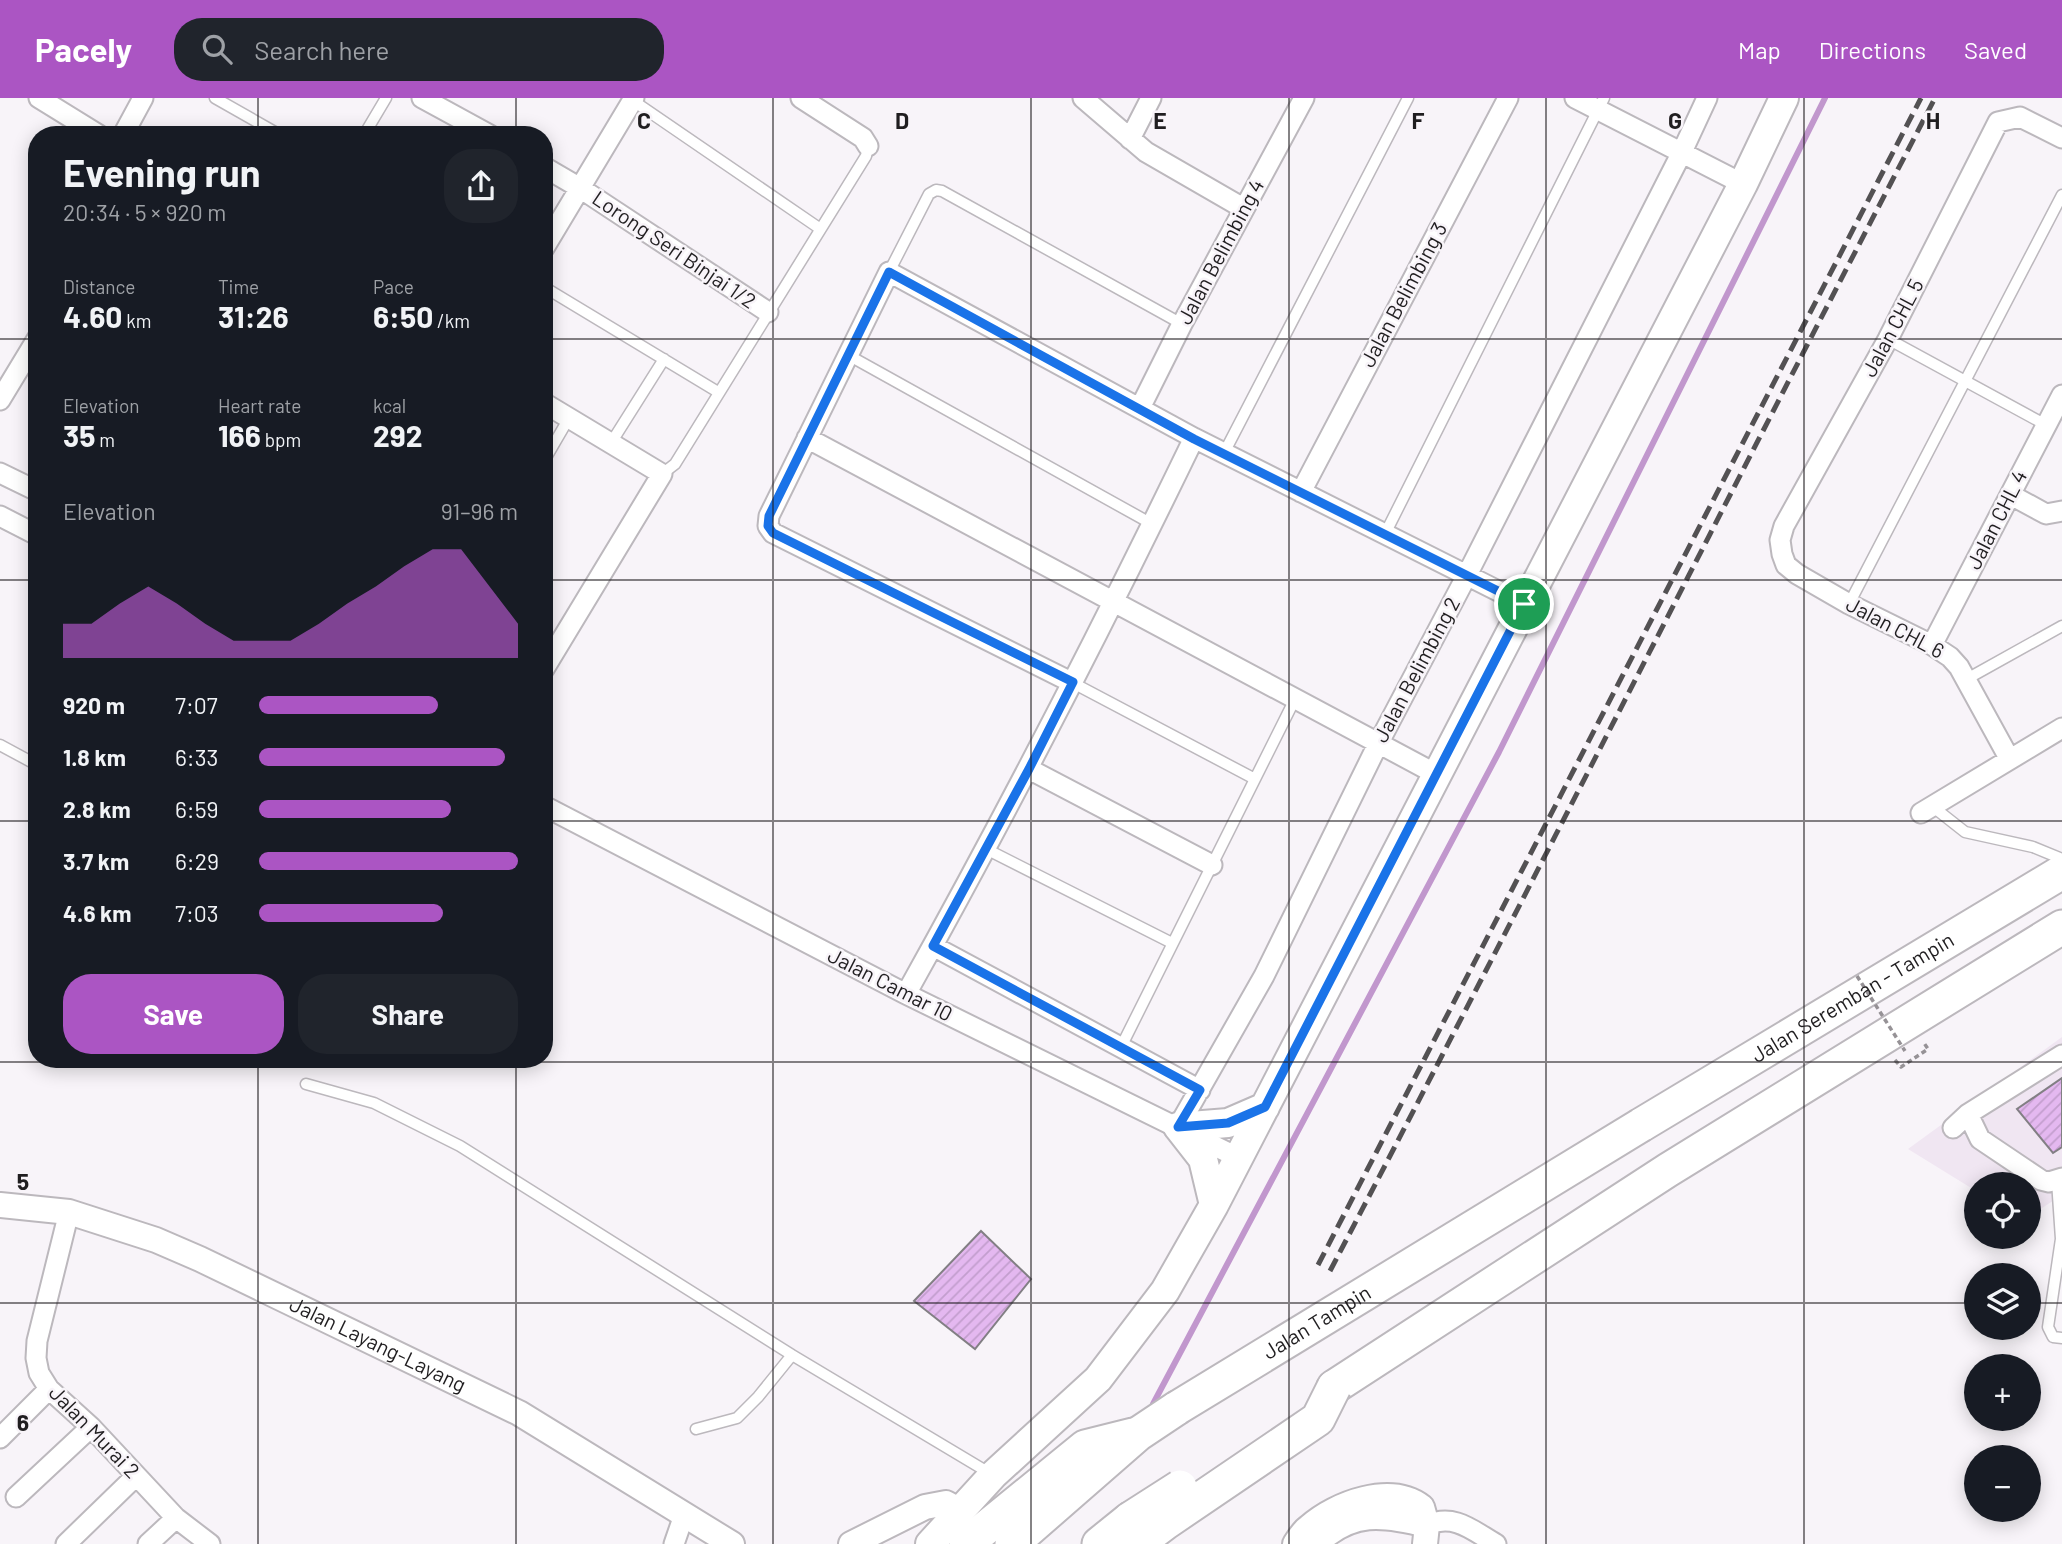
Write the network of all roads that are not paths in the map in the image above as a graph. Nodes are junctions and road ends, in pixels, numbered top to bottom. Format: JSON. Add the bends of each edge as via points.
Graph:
{"nodes":[{"id":1,"x":39,"y":98,"type":"edge"},
{"id":2,"x":143,"y":98,"type":"edge"},
{"id":3,"x":215,"y":98,"type":"edge"},
{"id":4,"x":386,"y":98,"type":"edge"},
{"id":5,"x":422,"y":98,"type":"edge"},
{"id":6,"x":802,"y":98,"type":"edge"},
{"id":7,"x":1083,"y":98,"type":"edge"},
{"id":8,"x":1151,"y":98,"type":"edge"},
{"id":9,"x":1304,"y":98,"type":"edge"},
{"id":10,"x":1408,"y":98,"type":"edge"},
{"id":11,"x":1508,"y":98,"type":"edge"},
{"id":12,"x":1575,"y":98,"type":"edge"},
{"id":13,"x":1707,"y":98,"type":"edge"},
{"id":14,"x":1784,"y":98,"type":"edge"},
{"id":15,"x":631,"y":99,"type":"edge"},
{"id":16,"x":1601,"y":104,"type":"edge"},
{"id":17,"x":84,"y":126,"type":"edge"},
{"id":18,"x":128,"y":126,"type":"edge"},
{"id":19,"x":264,"y":126,"type":"edge"},
{"id":20,"x":369,"y":126,"type":"edge"},
{"id":21,"x":473,"y":126,"type":"edge"},
{"id":22,"x":2062,"y":138,"type":"edge"},
{"id":23,"x":1130,"y":139,"type":"junction"},
{"id":24,"x":869,"y":146,"type":"joint"},
{"id":25,"x":1681,"y":154,"type":"junction"},
{"id":26,"x":553,"y":172,"type":"edge"},
{"id":27,"x":1742,"y":184,"type":"junction"},
{"id":28,"x":580,"y":188,"type":"junction"},
{"id":29,"x":2062,"y":195,"type":"edge"},
{"id":30,"x":1243,"y":208,"type":"junction"},
{"id":31,"x":819,"y":228,"type":"junction"},
{"id":32,"x":553,"y":233,"type":"edge"},
{"id":33,"x":889,"y":272,"type":"junction"},
{"id":34,"x":553,"y":292,"type":"edge"},
{"id":35,"x":768,"y":312,"type":"junction"},
{"id":36,"x":1182,"y":324,"type":"junction"},
{"id":37,"x":1888,"y":339,"type":"junction"},
{"id":38,"x":28,"y":354,"type":"edge"},
{"id":39,"x":848,"y":355,"type":"junction"},
{"id":40,"x":664,"y":359,"type":"junction"},
{"id":41,"x":1966,"y":382,"type":"junction"},
{"id":42,"x":718,"y":392,"type":"junction"},
{"id":43,"x":2062,"y":395,"type":"edge"},
{"id":44,"x":0,"y":400,"type":"edge"},
{"id":45,"x":553,"y":408,"type":"edge"},
{"id":46,"x":1140,"y":408,"type":"junction"},
{"id":47,"x":569,"y":418,"type":"junction"},
{"id":48,"x":2046,"y":425,"type":"junction"},
{"id":49,"x":807,"y":438,"type":"junction"},
{"id":50,"x":1194,"y":439,"type":"junction"},
{"id":51,"x":611,"y":443,"type":"junction"},
{"id":52,"x":553,"y":446,"type":"edge"},
{"id":53,"x":1224,"y":453,"type":"junction"},
{"id":54,"x":0,"y":473,"type":"edge"},
{"id":55,"x":662,"y":474,"type":"junction"},
{"id":56,"x":28,"y":487,"type":"edge"},
{"id":57,"x":1301,"y":492,"type":"junction"},
{"id":58,"x":2011,"y":495,"type":"junction"},
{"id":59,"x":2062,"y":511,"type":"edge"},
{"id":60,"x":0,"y":516,"type":"edge"},
{"id":61,"x":1152,"y":524,"type":"junction"},
{"id":62,"x":28,"y":531,"type":"edge"},
{"id":63,"x":1385,"y":534,"type":"junction"},
{"id":64,"x":1782,"y":554,"type":"joint"},
{"id":65,"x":1468,"y":575,"type":"junction"},
{"id":66,"x":1115,"y":603,"type":"junction"},
{"id":67,"x":1524,"y":604,"type":"junction"},
{"id":68,"x":1849,"y":604,"type":"junction"},
{"id":69,"x":2062,"y":626,"type":"edge"},
{"id":70,"x":1933,"y":646,"type":"junction"},
{"id":71,"x":553,"y":654,"type":"edge"},
{"id":72,"x":1965,"y":680,"type":"junction"},
{"id":73,"x":1073,"y":682,"type":"junction"},
{"id":74,"x":1295,"y":699,"type":"junction"},
{"id":75,"x":2062,"y":728,"type":"edge"},
{"id":76,"x":1378,"y":744,"type":"junction"},
{"id":77,"x":0,"y":745,"type":"edge"},
{"id":78,"x":2009,"y":758,"type":"junction"},
{"id":79,"x":28,"y":760,"type":"edge"},
{"id":80,"x":1029,"y":769,"type":"junction"},
{"id":81,"x":1436,"y":774,"type":"junction"},
{"id":82,"x":1255,"y":779,"type":"junction"},
{"id":83,"x":1927,"y":809,"type":"joint"},
{"id":84,"x":553,"y":811,"type":"edge"},
{"id":85,"x":986,"y":849,"type":"junction"},
{"id":86,"x":2062,"y":859,"type":"edge"},
{"id":87,"x":1212,"y":865,"type":"junction"},
{"id":88,"x":2062,"y":872,"type":"edge"},
{"id":89,"x":2062,"y":927,"type":"edge"},
{"id":90,"x":1172,"y":943,"type":"junction"},
{"id":91,"x":933,"y":946,"type":"junction"},
{"id":92,"x":906,"y":994,"type":"junction"},
{"id":93,"x":1121,"y":1047,"type":"junction"},
{"id":94,"x":2062,"y":1055,"type":"edge"},
{"id":95,"x":306,"y":1084,"type":"dead end"},
{"id":96,"x":1200,"y":1090,"type":"junction"},
{"id":97,"x":1265,"y":1107,"type":"junction"},
{"id":98,"x":1968,"y":1114,"type":"junction"},
{"id":99,"x":1641,"y":1125,"type":"joint"},
{"id":100,"x":1178,"y":1127,"type":"junction"},
{"id":101,"x":1953,"y":1128,"type":"dead end"},
{"id":102,"x":1239,"y":1158,"type":"junction"},
{"id":103,"x":2059,"y":1180,"type":"edge"},
{"id":104,"x":0,"y":1205,"type":"edge"},
{"id":105,"x":1214,"y":1205,"type":"junction"},
{"id":106,"x":69,"y":1212,"type":"junction"},
{"id":107,"x":2062,"y":1338,"type":"edge"},
{"id":108,"x":792,"y":1355,"type":"junction"},
{"id":109,"x":49,"y":1389,"type":"junction"},
{"id":110,"x":91,"y":1427,"type":"junction"},
{"id":111,"x":695,"y":1429,"type":"dead end"},
{"id":112,"x":1138,"y":1434,"type":"junction"},
{"id":113,"x":0,"y":1438,"type":"edge"},
{"id":114,"x":993,"y":1475,"type":"junction"},
{"id":115,"x":136,"y":1476,"type":"junction"},
{"id":116,"x":16,"y":1497,"type":"dead end"},
{"id":117,"x":959,"y":1510,"type":"junction"},
{"id":118,"x":684,"y":1515,"type":"junction"},
{"id":119,"x":176,"y":1518,"type":"junction"},
{"id":120,"x":1426,"y":1534,"type":"edge"},
{"id":121,"x":1136,"y":1535,"type":"edge"},
{"id":122,"x":66,"y":1544,"type":"edge"},
{"id":123,"x":148,"y":1544,"type":"edge"},
{"id":124,"x":210,"y":1544,"type":"edge"},
{"id":125,"x":674,"y":1544,"type":"edge"},
{"id":126,"x":732,"y":1544,"type":"edge"},
{"id":127,"x":851,"y":1544,"type":"edge"},
{"id":128,"x":930,"y":1544,"type":"edge"},
{"id":129,"x":966,"y":1544,"type":"edge"},
{"id":130,"x":1012,"y":1544,"type":"edge"},
{"id":131,"x":1099,"y":1544,"type":"edge"},
{"id":132,"x":1295,"y":1544,"type":"edge"},
{"id":133,"x":1316,"y":1544,"type":"edge"},
{"id":134,"x":1496,"y":1544,"type":"edge"}],
"edges":[{"from":1,"to":17,"type":"street"},
{"from":2,"to":18,"type":"street"},
{"from":3,"to":19,"type":"lane"},
{"from":4,"to":20,"type":"lane"},
{"from":5,"to":21,"type":"street"},
{"from":6,"to":24,"type":"street"},
{"from":7,"to":23,"type":"street"},
{"from":8,"to":23,"type":"street"},
{"from":9,"to":30,"type":"street","name":"Jalan Belimbing 4"},
{"from":10,"to":53,"type":"lane"},
{"from":11,"to":57,"type":"street","name":"Jalan Belimbing 3"},
{"from":12,"to":16,"type":"street"},
{"from":13,"to":25,"type":"street","name":"Jalan Belimbing 2"},
{"from":14,"to":27,"type":"main road"},
{"from":15,"to":28,"type":"street"},
{"from":15,"to":31,"type":"lane"},
{"from":16,"to":25,"type":"street"},
{"from":16,"to":63,"type":"lane"},
{"from":22,"to":37,"type":"street","name":"Jalan CHL 5","via":[[2020,117],[1998,122]]},
{"from":23,"to":30,"type":"street"},
{"from":24,"to":31,"type":"lane"},
{"from":25,"to":27,"type":"street"},
{"from":25,"to":65,"type":"street","name":"Jalan Belimbing 2"},
{"from":26,"to":28,"type":"street","name":"Lorong Seri Binjai 1/2"},
{"from":27,"to":67,"type":"main road"},
{"from":28,"to":32,"type":"street"},
{"from":28,"to":35,"type":"street","name":"Lorong Seri Binjai 1/2"},
{"from":29,"to":41,"type":"lane"},
{"from":30,"to":36,"type":"street","name":"Jalan Belimbing 4"},
{"from":31,"to":35,"type":"lane"},
{"from":33,"to":36,"type":"lane","via":[[929,194],[942,191]]},
{"from":33,"to":39,"type":"street"},
{"from":33,"to":46,"type":"street"},
{"from":34,"to":40,"type":"lane"},
{"from":35,"to":42,"type":"lane"},
{"from":36,"to":46,"type":"street","name":"Jalan Belimbing 4"},
{"from":37,"to":41,"type":"lane"},
{"from":37,"to":64,"type":"street","name":"Jalan CHL 5","via":[[1784,526]]},
{"from":38,"to":44,"type":"street"},
{"from":39,"to":49,"type":"street"},
{"from":39,"to":61,"type":"lane"},
{"from":40,"to":42,"type":"lane"},
{"from":40,"to":51,"type":"lane"},
{"from":41,"to":48,"type":"lane"},
{"from":41,"to":68,"type":"lane"},
{"from":42,"to":55,"type":"lane","via":[[674,464]]},
{"from":43,"to":48,"type":"street","name":"Jalan CHL 4"},
{"from":45,"to":47,"type":"street"},
{"from":46,"to":50,"type":"street"},
{"from":47,"to":51,"type":"street"},
{"from":47,"to":52,"type":"lane"},
{"from":48,"to":58,"type":"street","name":"Jalan CHL 4"},
{"from":49,"to":66,"type":"street"},
{"from":49,"to":73,"type":"street","via":[[769,516],[773,533]]},
{"from":50,"to":53,"type":"street"},
{"from":50,"to":61,"type":"street"},
{"from":51,"to":55,"type":"street"},
{"from":53,"to":57,"type":"street"},
{"from":54,"to":56,"type":"street"},
{"from":55,"to":71,"type":"street"},
{"from":57,"to":63,"type":"street"},
{"from":58,"to":59,"type":"street","via":[[2046,514]]},
{"from":58,"to":70,"type":"street","name":"Jalan CHL 4"},
{"from":60,"to":62,"type":"street"},
{"from":61,"to":66,"type":"street"},
{"from":63,"to":65,"type":"street"},
{"from":64,"to":68,"type":"street","name":"Jalan CHL 6","via":[[1797,574]]},
{"from":65,"to":67,"type":"street"},
{"from":65,"to":76,"type":"street","name":"Jalan Belimbing 2"},
{"from":66,"to":73,"type":"street"},
{"from":66,"to":74,"type":"street"},
{"from":67,"to":81,"type":"main road"},
{"from":68,"to":70,"type":"street","name":"Jalan CHL 6"},
{"from":69,"to":72,"type":"lane"},
{"from":70,"to":72,"type":"street","name":"Jalan CHL 6","via":[[1950,657]]},
{"from":72,"to":78,"type":"street","name":"Jalan CHL 6"},
{"from":73,"to":80,"type":"street"},
{"from":73,"to":82,"type":"lane"},
{"from":74,"to":76,"type":"street"},
{"from":74,"to":82,"type":"lane"},
{"from":75,"to":78,"type":"street"},
{"from":76,"to":81,"type":"street"},
{"from":76,"to":96,"type":"street","name":"Jalan Belimbing 2","via":[[1264,976]]},
{"from":77,"to":79,"type":"lane"},
{"from":78,"to":83,"type":"street"},
{"from":80,"to":85,"type":"street"},
{"from":80,"to":87,"type":"street"},
{"from":81,"to":97,"type":"main road"},
{"from":82,"to":87,"type":"lane"},
{"from":83,"to":86,"type":"lane","via":[[1965,832],[2033,847]]},
{"from":84,"to":92,"type":"street","name":"Jalan Camar 10"},
{"from":85,"to":90,"type":"lane"},
{"from":85,"to":91,"type":"street"},
{"from":87,"to":90,"type":"lane"},
{"from":88,"to":99,"type":"highway","name":"Jalan Seremban - Tampin"},
{"from":89,"to":121,"type":"highway","bridge":true,"via":[[1668,1170],[1334,1387],[1318,1419],[1165,1523]]},
{"from":90,"to":93,"type":"lane"},
{"from":91,"to":92,"type":"street"},
{"from":91,"to":93,"type":"street"},
{"from":92,"to":100,"type":"street","name":"Jalan Camar 10"},
{"from":93,"to":96,"type":"street"},
{"from":94,"to":98,"type":"street"},
{"from":95,"to":108,"type":"lane","via":[[374,1103],[460,1146]]},
{"from":96,"to":100,"type":"street","name":"Jalan Belimbing 2"},
{"from":97,"to":100,"type":"main road","via":[[1228,1123]]},
{"from":97,"to":102,"type":"main road"},
{"from":98,"to":101,"type":"street"},
{"from":98,"to":103,"type":"street","via":[[1980,1139],[2041,1180]]},
{"from":99,"to":112,"type":"highway","name":"Jalan Tampin","bridge":true},
{"from":100,"to":102,"type":"street","name":"Jalan Camar 10"},
{"from":100,"to":105,"type":"main road","via":[[1203,1159]]},
{"from":102,"to":105,"type":"main road"},
{"from":103,"to":107,"type":"lane","via":[[2061,1239],[2048,1327],[2053,1337]]},
{"from":104,"to":106,"type":"street","name":"Jalan Layang-Layang"},
{"from":105,"to":114,"type":"main road","via":[[1165,1291],[1098,1379]]},
{"from":106,"to":109,"type":"street","name":"Jalan Murai 2","via":[[37,1341],[39,1373]]},
{"from":106,"to":118,"type":"street","name":"Jalan Layang-Layang","via":[[189,1254],[519,1413]]},
{"from":108,"to":111,"type":"lane","via":[[737,1418]]},
{"from":108,"to":114,"type":"lane"},
{"from":109,"to":110,"type":"street","name":"Jalan Murai 2"},
{"from":109,"to":113,"type":"street"},
{"from":110,"to":115,"type":"street","name":"Jalan Murai 2"},
{"from":110,"to":116,"type":"street"},
{"from":112,"to":129,"type":"highway","via":[[1085,1447]]},
{"from":112,"to":130,"type":"highway","name":"Jalan Tampin"},
{"from":114,"to":117,"type":"main road"},
{"from":115,"to":119,"type":"street","name":"Jalan Murai 2"},
{"from":115,"to":122,"type":"street"},
{"from":117,"to":127,"type":"street","via":[[946,1503],[925,1507]]},
{"from":117,"to":128,"type":"main road"},
{"from":118,"to":125,"type":"street"},
{"from":118,"to":126,"type":"street","name":"Jalan Layang-Layang"},
{"from":119,"to":123,"type":"street"},
{"from":119,"to":124,"type":"street","name":"Jalan Murai 2"},
{"from":120,"to":132,"type":"street","via":[[1422,1507],[1392,1495],[1336,1510],[1308,1527]]},
{"from":120,"to":133,"type":"street","via":[[1395,1517],[1374,1515],[1328,1532]]},
{"from":120,"to":134,"type":"street","via":[[1440,1520],[1459,1523]]},
{"from":121,"to":131,"type":"highway"}]}
